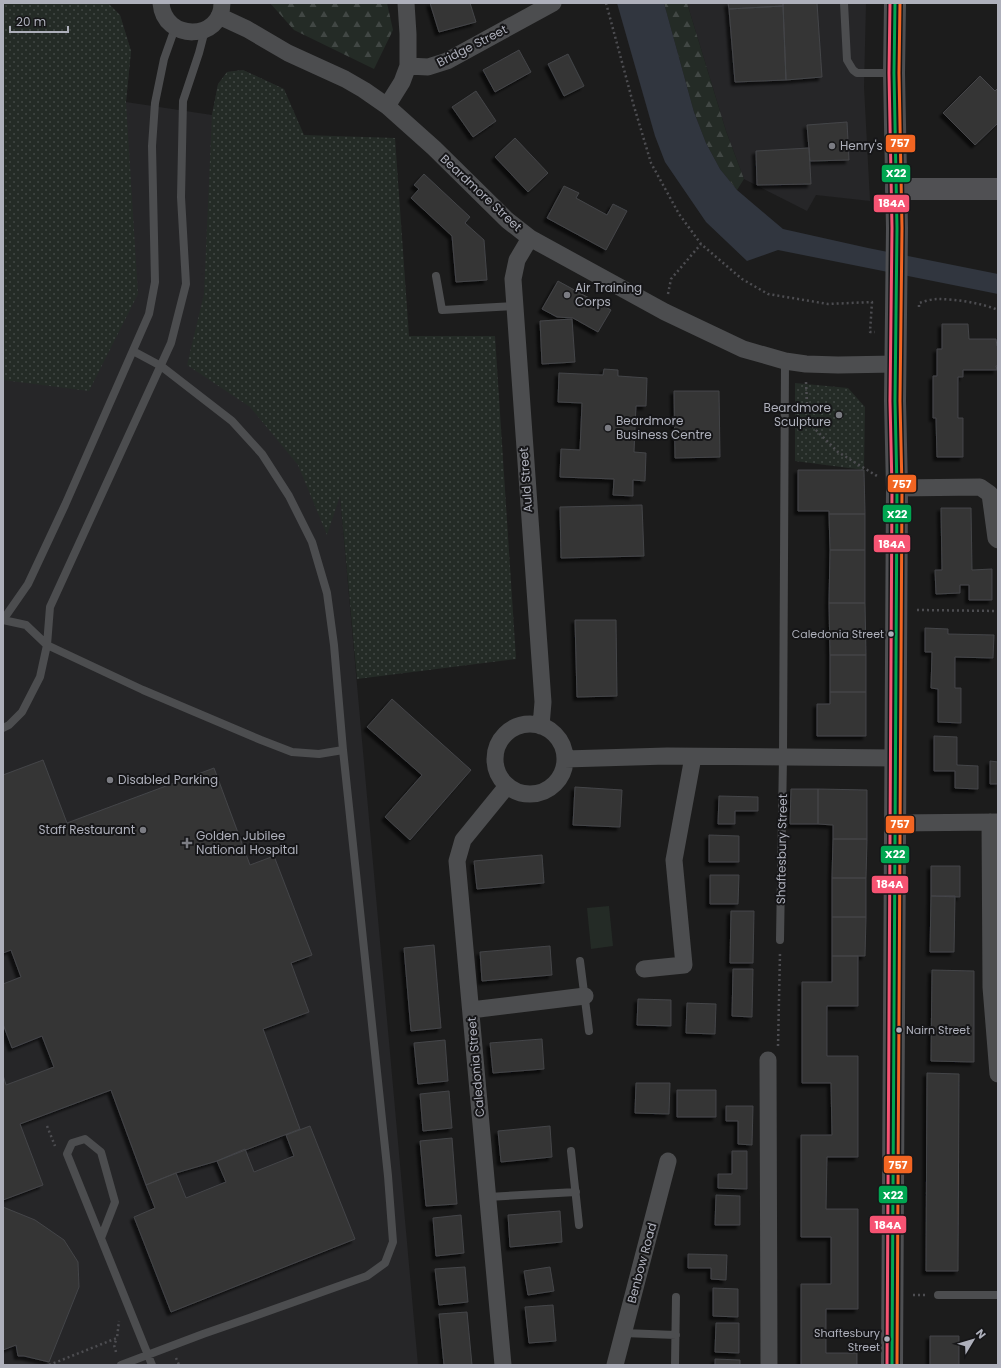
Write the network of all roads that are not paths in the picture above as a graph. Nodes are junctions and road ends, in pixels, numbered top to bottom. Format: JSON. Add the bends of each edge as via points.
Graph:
{"nodes":[{"id":1,"x":161,"y":3,"type":"edge"},
{"id":2,"x":406,"y":3,"type":"edge"},
{"id":3,"x":553,"y":3,"type":"edge"},
{"id":4,"x":844,"y":3,"type":"edge"},
{"id":5,"x":895,"y":3,"type":"edge"},
{"id":6,"x":220,"y":10,"type":"edge"},
{"id":7,"x":175,"y":28,"type":"junction"},
{"id":8,"x":205,"y":30,"type":"junction"},
{"id":9,"x":408,"y":66,"type":"junction"},
{"id":10,"x":894,"y":73,"type":"junction"},
{"id":11,"x":387,"y":106,"type":"junction"},
{"id":12,"x":896,"y":189,"type":"junction"},
{"id":13,"x":998,"y":189,"type":"edge"},
{"id":14,"x":530,"y":238,"type":"junction"},
{"id":15,"x":436,"y":276,"type":"dead end"},
{"id":16,"x":514,"y":306,"type":"junction"},
{"id":17,"x":133,"y":351,"type":"junction"},
{"id":18,"x":785,"y":361,"type":"junction"},
{"id":19,"x":896,"y":364,"type":"junction"},
{"id":20,"x":160,"y":366,"type":"junction"},
{"id":21,"x":897,"y":488,"type":"junction"},
{"id":22,"x":998,"y":540,"type":"edge"},
{"id":23,"x":3,"y":620,"type":"edge"},
{"id":24,"x":47,"y":645,"type":"junction"},
{"id":25,"x":541,"y":726,"type":"junction"},
{"id":26,"x":3,"y":728,"type":"edge"},
{"id":27,"x":343,"y":750,"type":"junction"},
{"id":28,"x":693,"y":756,"type":"junction"},
{"id":29,"x":783,"y":757,"type":"junction"},
{"id":30,"x":896,"y":758,"type":"junction"},
{"id":31,"x":565,"y":759,"type":"junction"},
{"id":32,"x":507,"y":786,"type":"junction"},
{"id":33,"x":994,"y":822,"type":"edge"},
{"id":34,"x":896,"y":823,"type":"junction"},
{"id":35,"x":780,"y":940,"type":"road end"},
{"id":36,"x":994,"y":956,"type":"edge"},
{"id":37,"x":580,"y":961,"type":"dead end"},
{"id":38,"x":644,"y":969,"type":"dead end"},
{"id":39,"x":585,"y":996,"type":"junction"},
{"id":40,"x":471,"y":1010,"type":"junction"},
{"id":41,"x":589,"y":1031,"type":"dead end"},
{"id":42,"x":997,"y":1038,"type":"edge"},
{"id":43,"x":768,"y":1060,"type":"road end"},
{"id":44,"x":998,"y":1074,"type":"edge"},
{"id":45,"x":571,"y":1151,"type":"dead end"},
{"id":46,"x":668,"y":1161,"type":"dead end"},
{"id":47,"x":576,"y":1192,"type":"junction"},
{"id":48,"x":488,"y":1196,"type":"junction"},
{"id":49,"x":579,"y":1225,"type":"dead end"},
{"id":50,"x":101,"y":1238,"type":"junction"},
{"id":51,"x":938,"y":1295,"type":"road end"},
{"id":52,"x":998,"y":1296,"type":"edge"},
{"id":53,"x":676,"y":1297,"type":"dead end"},
{"id":54,"x":623,"y":1333,"type":"junction"},
{"id":55,"x":676,"y":1334,"type":"junction"},
{"id":56,"x":148,"y":1354,"type":"junction"},
{"id":57,"x":121,"y":1365,"type":"edge"},
{"id":58,"x":152,"y":1365,"type":"edge"},
{"id":59,"x":503,"y":1365,"type":"edge"},
{"id":60,"x":615,"y":1365,"type":"edge"},
{"id":61,"x":675,"y":1365,"type":"edge"},
{"id":62,"x":769,"y":1365,"type":"edge"},
{"id":63,"x":892,"y":1365,"type":"edge"}],
"edges":[{"from":1,"to":7,"type":"street","via":[[163,14]]},
{"from":2,"to":9,"type":"street"},
{"from":3,"to":9,"type":"street","name":"Bridge Street","via":[[447,61],[428,67]]},
{"from":4,"to":10,"type":"lane","via":[[847,60],[853,70],[857,73]]},
{"from":5,"to":10,"type":"main road"},
{"from":6,"to":8,"type":"street","via":[[214,24]]},
{"from":6,"to":11,"type":"street","name":"Beardmore Street","via":[[288,53],[345,79]]},
{"from":7,"to":8,"type":"street","via":[[195,33]]},
{"from":7,"to":17,"type":"lane","via":[[164,59],[155,103],[152,146],[155,282],[149,314]]},
{"from":8,"to":20,"type":"lane","via":[[183,102],[181,196],[186,284],[171,343]]},
{"from":9,"to":11,"type":"street","via":[[402,82]]},
{"from":10,"to":12,"type":"main road"},
{"from":11,"to":14,"type":"street","name":"Beardmore Street","via":[[507,220]]},
{"from":12,"to":13,"type":"main road"},
{"from":12,"to":19,"type":"main road"},
{"from":14,"to":16,"type":"street","name":"Auld Street","via":[[517,260],[513,279]]},
{"from":14,"to":18,"type":"street","name":"Beardmore Street","via":[[665,312],[743,349]]},
{"from":15,"to":16,"type":"lane","via":[[442,310]]},
{"from":16,"to":25,"type":"street","name":"Auld Street","via":[[543,702]]},
{"from":17,"to":20,"type":"lane"},
{"from":17,"to":23,"type":"lane","via":[[28,584]]},
{"from":18,"to":19,"type":"street","name":"Beardmore Street","via":[[838,365]]},
{"from":18,"to":29,"type":"lane","name":"Shaftesbury Street"},
{"from":19,"to":21,"type":"main road"},
{"from":20,"to":24,"type":"lane","via":[[50,607]]},
{"from":20,"to":27,"type":"lane","via":[[232,421],[262,454],[289,496],[312,542],[327,593]]},
{"from":21,"to":22,"type":"street","via":[[980,487],[990,494]]},
{"from":21,"to":30,"type":"main road"},
{"from":23,"to":24,"type":"lane","via":[[26,625]]},
{"from":24,"to":26,"type":"lane","via":[[40,677],[22,712]]},
{"from":24,"to":27,"type":"lane","via":[[157,696],[292,752],[319,754]]},
{"from":25,"to":31,"type":"street","via":[[559,739],[564,748]]},
{"from":25,"to":32,"type":"street","via":[[529,724],[518,727],[500,742],[496,753],[496,765]]},
{"from":27,"to":56,"type":"lane","via":[[393,1242],[385,1263],[367,1276]]},
{"from":28,"to":29,"type":"street"},
{"from":28,"to":31,"type":"street"},
{"from":28,"to":38,"type":"street","via":[[674,860],[684,965]]},
{"from":29,"to":30,"type":"street"},
{"from":29,"to":35,"type":"lane","name":"Shaftesbury Street"},
{"from":30,"to":34,"type":"main road"},
{"from":31,"to":32,"type":"street","via":[[564,771],[550,788],[528,794],[517,792]]},
{"from":32,"to":40,"type":"street","name":"Caledonia Street","via":[[463,840],[457,861]]},
{"from":33,"to":34,"type":"street"},
{"from":33,"to":36,"type":"street"},
{"from":34,"to":63,"type":"main road"},
{"from":36,"to":42,"type":"street","via":[[991,987]]},
{"from":37,"to":39,"type":"lane"},
{"from":39,"to":40,"type":"street"},
{"from":39,"to":41,"type":"lane"},
{"from":40,"to":48,"type":"street","name":"Caledonia Street"},
{"from":42,"to":44,"type":"street"},
{"from":43,"to":62,"type":"street"},
{"from":45,"to":47,"type":"lane"},
{"from":46,"to":54,"type":"street","name":"Benbow Road"},
{"from":47,"to":48,"type":"lane"},
{"from":47,"to":49,"type":"lane"},
{"from":48,"to":59,"type":"street","name":"Caledonia Street"},
{"from":50,"to":50,"type":"lane","via":[[67,1154],[72,1143],[85,1139],[101,1152],[115,1202]]},
{"from":50,"to":56,"type":"lane"},
{"from":51,"to":52,"type":"lane"},
{"from":53,"to":55,"type":"lane"},
{"from":54,"to":55,"type":"lane"},
{"from":54,"to":60,"type":"street","name":"Benbow Road"},
{"from":55,"to":61,"type":"lane"},
{"from":56,"to":57,"type":"lane"},
{"from":56,"to":58,"type":"lane"}]}
